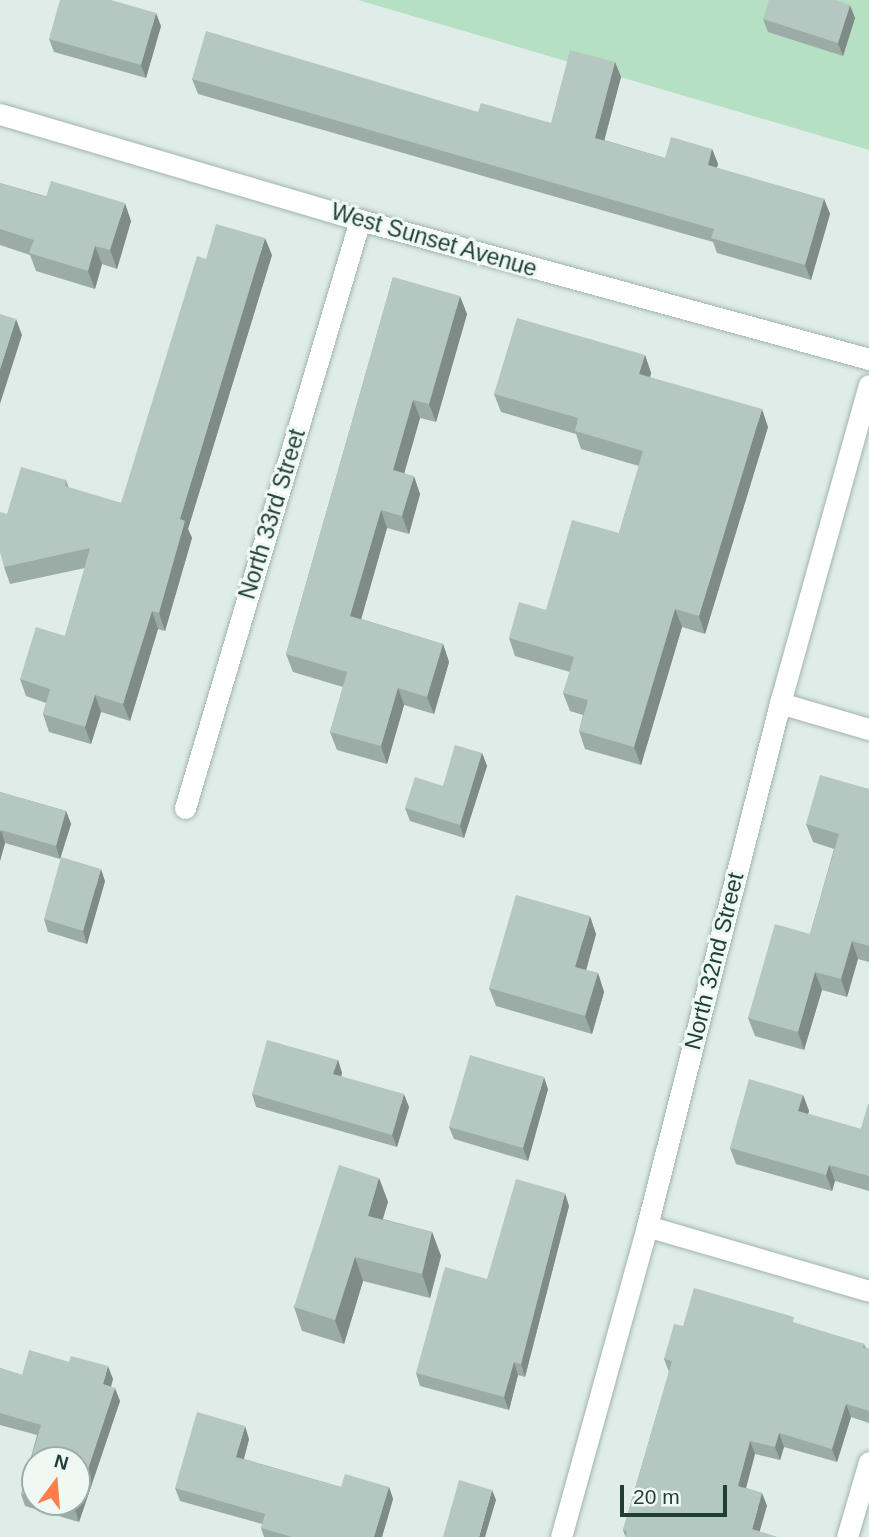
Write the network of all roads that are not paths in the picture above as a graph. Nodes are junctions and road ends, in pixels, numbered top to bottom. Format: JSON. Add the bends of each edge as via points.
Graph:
{"nodes":[{"id":1,"x":0,"y":114,"type":"edge"},
{"id":2,"x":360,"y":220,"type":"junction"},
{"id":3,"x":869,"y":359,"type":"edge"},
{"id":4,"x":869,"y":385,"type":"edge"},
{"id":5,"x":780,"y":703,"type":"junction"},
{"id":6,"x":869,"y":729,"type":"edge"},
{"id":7,"x":185,"y":808,"type":"dead end"},
{"id":8,"x":647,"y":1226,"type":"junction"},
{"id":9,"x":869,"y":1290,"type":"edge"},
{"id":10,"x":869,"y":1462,"type":"edge"},
{"id":11,"x":561,"y":1537,"type":"edge"},
{"id":12,"x":847,"y":1537,"type":"edge"}],
"edges":[{"from":1,"to":2,"type":"street","name":"West Sunset Avenue"},
{"from":2,"to":3,"type":"street","name":"West Sunset Avenue"},
{"from":2,"to":7,"type":"street","name":"North 33rd Street"},
{"from":4,"to":5,"type":"street","name":"North 32nd Street"},
{"from":5,"to":6,"type":"street"},
{"from":5,"to":8,"type":"street","name":"North 32nd Street"},
{"from":8,"to":9,"type":"street"},
{"from":8,"to":11,"type":"street","name":"North 32nd Street"},
{"from":10,"to":12,"type":"street"}]}
